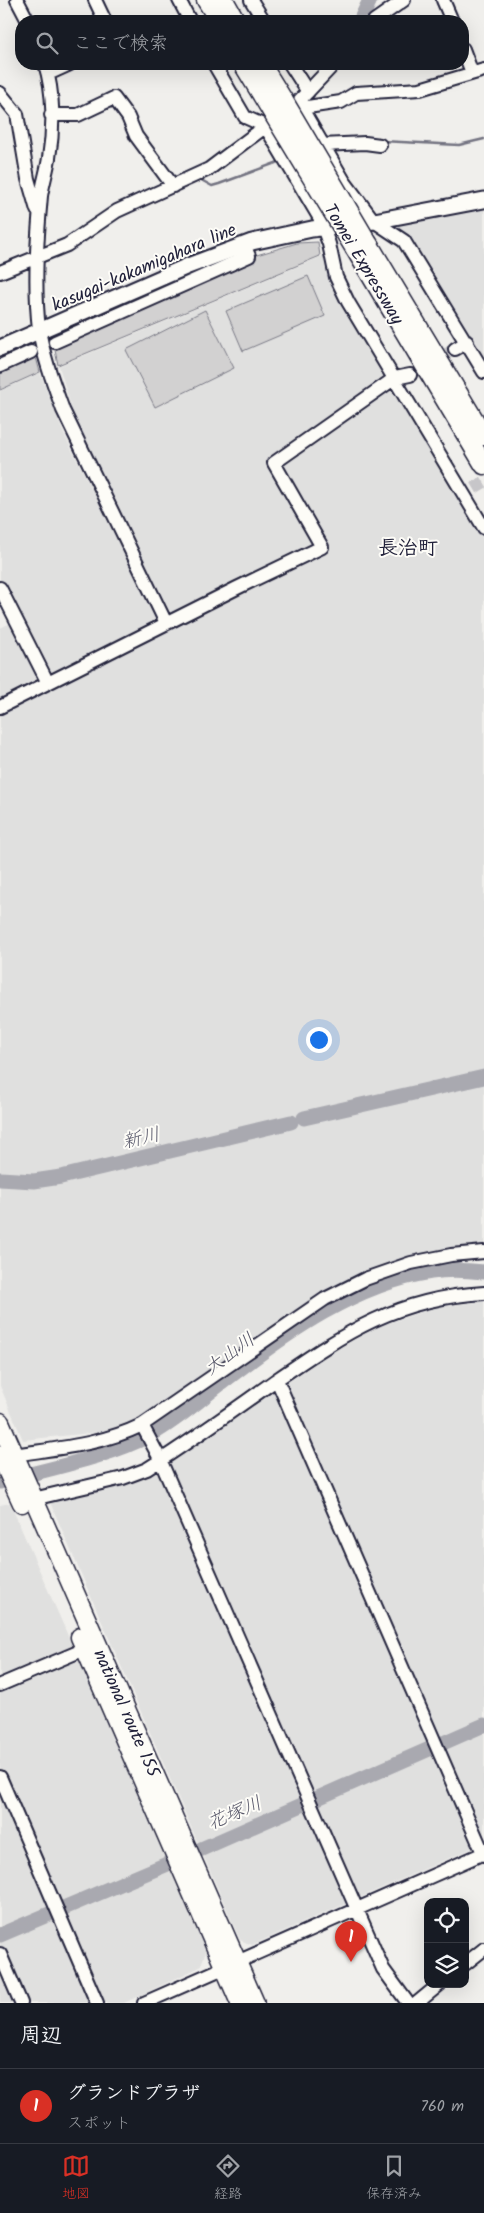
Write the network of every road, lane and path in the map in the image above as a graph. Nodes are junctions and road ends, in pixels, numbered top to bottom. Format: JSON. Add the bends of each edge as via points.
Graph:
{"nodes":[{"id":1,"x":17,"y":0,"type":"edge"},
{"id":2,"x":95,"y":0,"type":"edge"},
{"id":3,"x":179,"y":0,"type":"edge"},
{"id":4,"x":206,"y":0,"type":"edge"},
{"id":5,"x":224,"y":0,"type":"edge"},
{"id":6,"x":250,"y":0,"type":"edge"},
{"id":7,"x":443,"y":0,"type":"edge"},
{"id":8,"x":397,"y":2,"type":"edge"},
{"id":9,"x":25,"y":15,"type":"edge"},
{"id":10,"x":102,"y":15,"type":"edge"},
{"id":11,"x":187,"y":15,"type":"edge"},
{"id":12,"x":215,"y":15,"type":"edge"},
{"id":13,"x":233,"y":15,"type":"edge"},
{"id":14,"x":260,"y":15,"type":"edge"},
{"id":15,"x":381,"y":15,"type":"edge"},
{"id":16,"x":449,"y":15,"type":"edge"},
{"id":17,"x":469,"y":58,"type":"edge"},
{"id":18,"x":46,"y":70,"type":"edge"},
{"id":19,"x":218,"y":70,"type":"edge"},
{"id":20,"x":248,"y":70,"type":"edge"},
{"id":21,"x":265,"y":70,"type":"edge"},
{"id":22,"x":294,"y":70,"type":"edge"},
{"id":23,"x":328,"y":70,"type":"edge"},
{"id":24,"x":478,"y":72,"type":"edge"},
{"id":25,"x":308,"y":92,"type":"junction"},
{"id":26,"x":0,"y":93,"type":"edge"},
{"id":27,"x":284,"y":110,"type":"junction"},
{"id":28,"x":51,"y":115,"type":"junction"},
{"id":29,"x":322,"y":145,"type":"junction"},
{"id":30,"x":380,"y":145,"type":"dead end"},
{"id":31,"x":173,"y":186,"type":"junction"},
{"id":32,"x":484,"y":200,"type":"edge"},
{"id":33,"x":374,"y":221,"type":"junction"},
{"id":34,"x":39,"y":222,"type":"junction"},
{"id":35,"x":324,"y":228,"type":"junction"},
{"id":36,"x":244,"y":245,"type":"junction"},
{"id":37,"x":362,"y":246,"type":"junction"},
{"id":38,"x":38,"y":257,"type":"junction"},
{"id":39,"x":0,"y":272,"type":"edge"},
{"id":40,"x":40,"y":332,"type":"junction"},
{"id":41,"x":55,"y":342,"type":"dead end"},
{"id":42,"x":467,"y":342,"type":"junction"},
{"id":43,"x":0,"y":348,"type":"edge"},
{"id":44,"x":454,"y":349,"type":"tunnel mouth"},
{"id":45,"x":31,"y":352,"type":"dead end"},
{"id":46,"x":0,"y":366,"type":"edge"},
{"id":47,"x":484,"y":372,"type":"edge"},
{"id":48,"x":410,"y":375,"type":"tunnel mouth"},
{"id":49,"x":395,"y":378,"type":"junction"},
{"id":50,"x":484,"y":436,"type":"edge"},
{"id":51,"x":484,"y":465,"type":"edge"},
{"id":52,"x":484,"y":528,"type":"edge"},
{"id":53,"x":0,"y":588,"type":"edge"},
{"id":54,"x":166,"y":623,"type":"junction"},
{"id":55,"x":48,"y":683,"type":"junction"},
{"id":56,"x":0,"y":707,"type":"edge"},
{"id":57,"x":484,"y":1252,"type":"edge"},
{"id":58,"x":484,"y":1293,"type":"edge"},
{"id":59,"x":277,"y":1380,"type":"junction"},
{"id":60,"x":0,"y":1422,"type":"edge"},
{"id":61,"x":142,"y":1427,"type":"junction"},
{"id":62,"x":5,"y":1455,"type":"edge"},
{"id":63,"x":159,"y":1458,"type":"junction"},
{"id":64,"x":26,"y":1499,"type":"junction"},
{"id":65,"x":85,"y":1648,"type":"junction"},
{"id":66,"x":0,"y":1685,"type":"edge"},
{"id":67,"x":0,"y":1777,"type":"edge"},
{"id":68,"x":484,"y":1854,"type":"edge"},
{"id":69,"x":356,"y":1909,"type":"junction"},
{"id":70,"x":0,"y":1954,"type":"edge"},
{"id":71,"x":482,"y":1954,"type":"edge"},
{"id":72,"x":469,"y":1962,"type":"edge"},
{"id":73,"x":230,"y":1965,"type":"junction"},
{"id":74,"x":435,"y":1988,"type":"edge"},
{"id":75,"x":21,"y":2003,"type":"edge"},
{"id":76,"x":97,"y":2003,"type":"edge"},
{"id":77,"x":144,"y":2003,"type":"edge"},
{"id":78,"x":240,"y":2003,"type":"edge"},
{"id":79,"x":255,"y":2003,"type":"edge"},
{"id":80,"x":408,"y":2003,"type":"edge"},
{"id":81,"x":416,"y":2003,"type":"edge"}],
"edges":[{"from":1,"to":9,"type":"street"},
{"from":2,"to":10,"type":"street"},
{"from":3,"to":11,"type":"street"},
{"from":4,"to":12,"type":"highway"},
{"from":5,"to":13,"type":"highway"},
{"from":6,"to":14,"type":"street"},
{"from":7,"to":16,"type":"street"},
{"from":8,"to":15,"type":"street"},
{"from":17,"to":24,"type":"street"},
{"from":18,"to":28,"type":"street"},
{"from":19,"to":27,"type":"street","via":[[245,117]]},
{"from":20,"to":27,"type":"highway","name":"Tomei Expressway"},
{"from":21,"to":27,"type":"highway","name":"Tomei Expressway"},
{"from":22,"to":25,"type":"street"},
{"from":23,"to":25,"type":"street"},
{"from":24,"to":27,"type":"street","via":[[420,88],[356,93],[341,102]]},
{"from":25,"to":27,"type":"street"},
{"from":26,"to":34,"type":"street","via":[[17,114]]},
{"from":27,"to":29,"type":"street"},
{"from":27,"to":31,"type":"street","via":[[208,169]]},
{"from":27,"to":35,"type":"street"},
{"from":27,"to":37,"type":"highway","name":"Tomei Expressway","bridge":true},
{"from":28,"to":31,"type":"street","via":[[78,115],[114,98],[128,117],[136,136]]},
{"from":28,"to":34,"type":"street","via":[[49,159]]},
{"from":29,"to":30,"type":"street"},
{"from":29,"to":33,"type":"street","via":[[344,182]]},
{"from":31,"to":38,"type":"street","via":[[117,211],[67,245]]},
{"from":32,"to":33,"type":"main road","name":"kasugai-kakamigahara line"},
{"from":33,"to":35,"type":"main road","name":"kasugai-kakamigahara line"},
{"from":33,"to":42,"type":"street","via":[[404,241]]},
{"from":34,"to":38,"type":"street"},
{"from":35,"to":36,"type":"main road","name":"kasugai-kakamigahara line"},
{"from":35,"to":49,"type":"street","via":[[336,277]]},
{"from":36,"to":40,"type":"main road","name":"kasugai-kakamigahara line","via":[[188,266]]},
{"from":36,"to":41,"type":"street","via":[[249,256]]},
{"from":37,"to":50,"type":"highway","name":"Tomei Expressway"},
{"from":37,"to":51,"type":"highway","name":"Tomei Expressway"},
{"from":38,"to":39,"type":"street"},
{"from":38,"to":40,"type":"street","via":[[36,294]]},
{"from":40,"to":43,"type":"main road","name":"kasugai-kakamigahara line"},
{"from":40,"to":54,"type":"street","via":[[64,410]]},
{"from":42,"to":44,"type":"street"},
{"from":42,"to":47,"type":"street"},
{"from":45,"to":46,"type":"street"},
{"from":48,"to":49,"type":"street"},
{"from":49,"to":52,"type":"street","via":[[469,490]]},
{"from":49,"to":54,"type":"street","via":[[274,463],[322,547]]},
{"from":53,"to":55,"type":"street"},
{"from":54,"to":55,"type":"street"},
{"from":55,"to":56,"type":"street"},
{"from":57,"to":61,"type":"street","via":[[411,1263],[365,1279],[333,1295]]},
{"from":58,"to":59,"type":"street","via":[[459,1294],[406,1306],[347,1333]]},
{"from":59,"to":63,"type":"street"},
{"from":59,"to":68,"type":"street"},
{"from":60,"to":62,"type":"highway","name":"national route 155"},
{"from":61,"to":62,"type":"street","via":[[93,1443]]},
{"from":61,"to":63,"type":"street"},
{"from":62,"to":64,"type":"highway","name":"national route 155"},
{"from":63,"to":64,"type":"street","via":[[147,1469],[123,1478]]},
{"from":63,"to":69,"type":"street"},
{"from":64,"to":65,"type":"highway","name":"national route 155"},
{"from":64,"to":73,"type":"highway","name":"national route 155"},
{"from":65,"to":66,"type":"street"},
{"from":65,"to":73,"type":"highway","name":"national route 155"},
{"from":67,"to":76,"type":"street"},
{"from":68,"to":69,"type":"street"},
{"from":69,"to":73,"type":"street"},
{"from":69,"to":80,"type":"street","via":[[383,1969]]},
{"from":70,"to":75,"type":"street"},
{"from":71,"to":72,"type":"street"},
{"from":73,"to":77,"type":"street"},
{"from":73,"to":78,"type":"highway","name":"national route 155"},
{"from":73,"to":79,"type":"highway","name":"national route 155"},
{"from":74,"to":81,"type":"street"}]}
